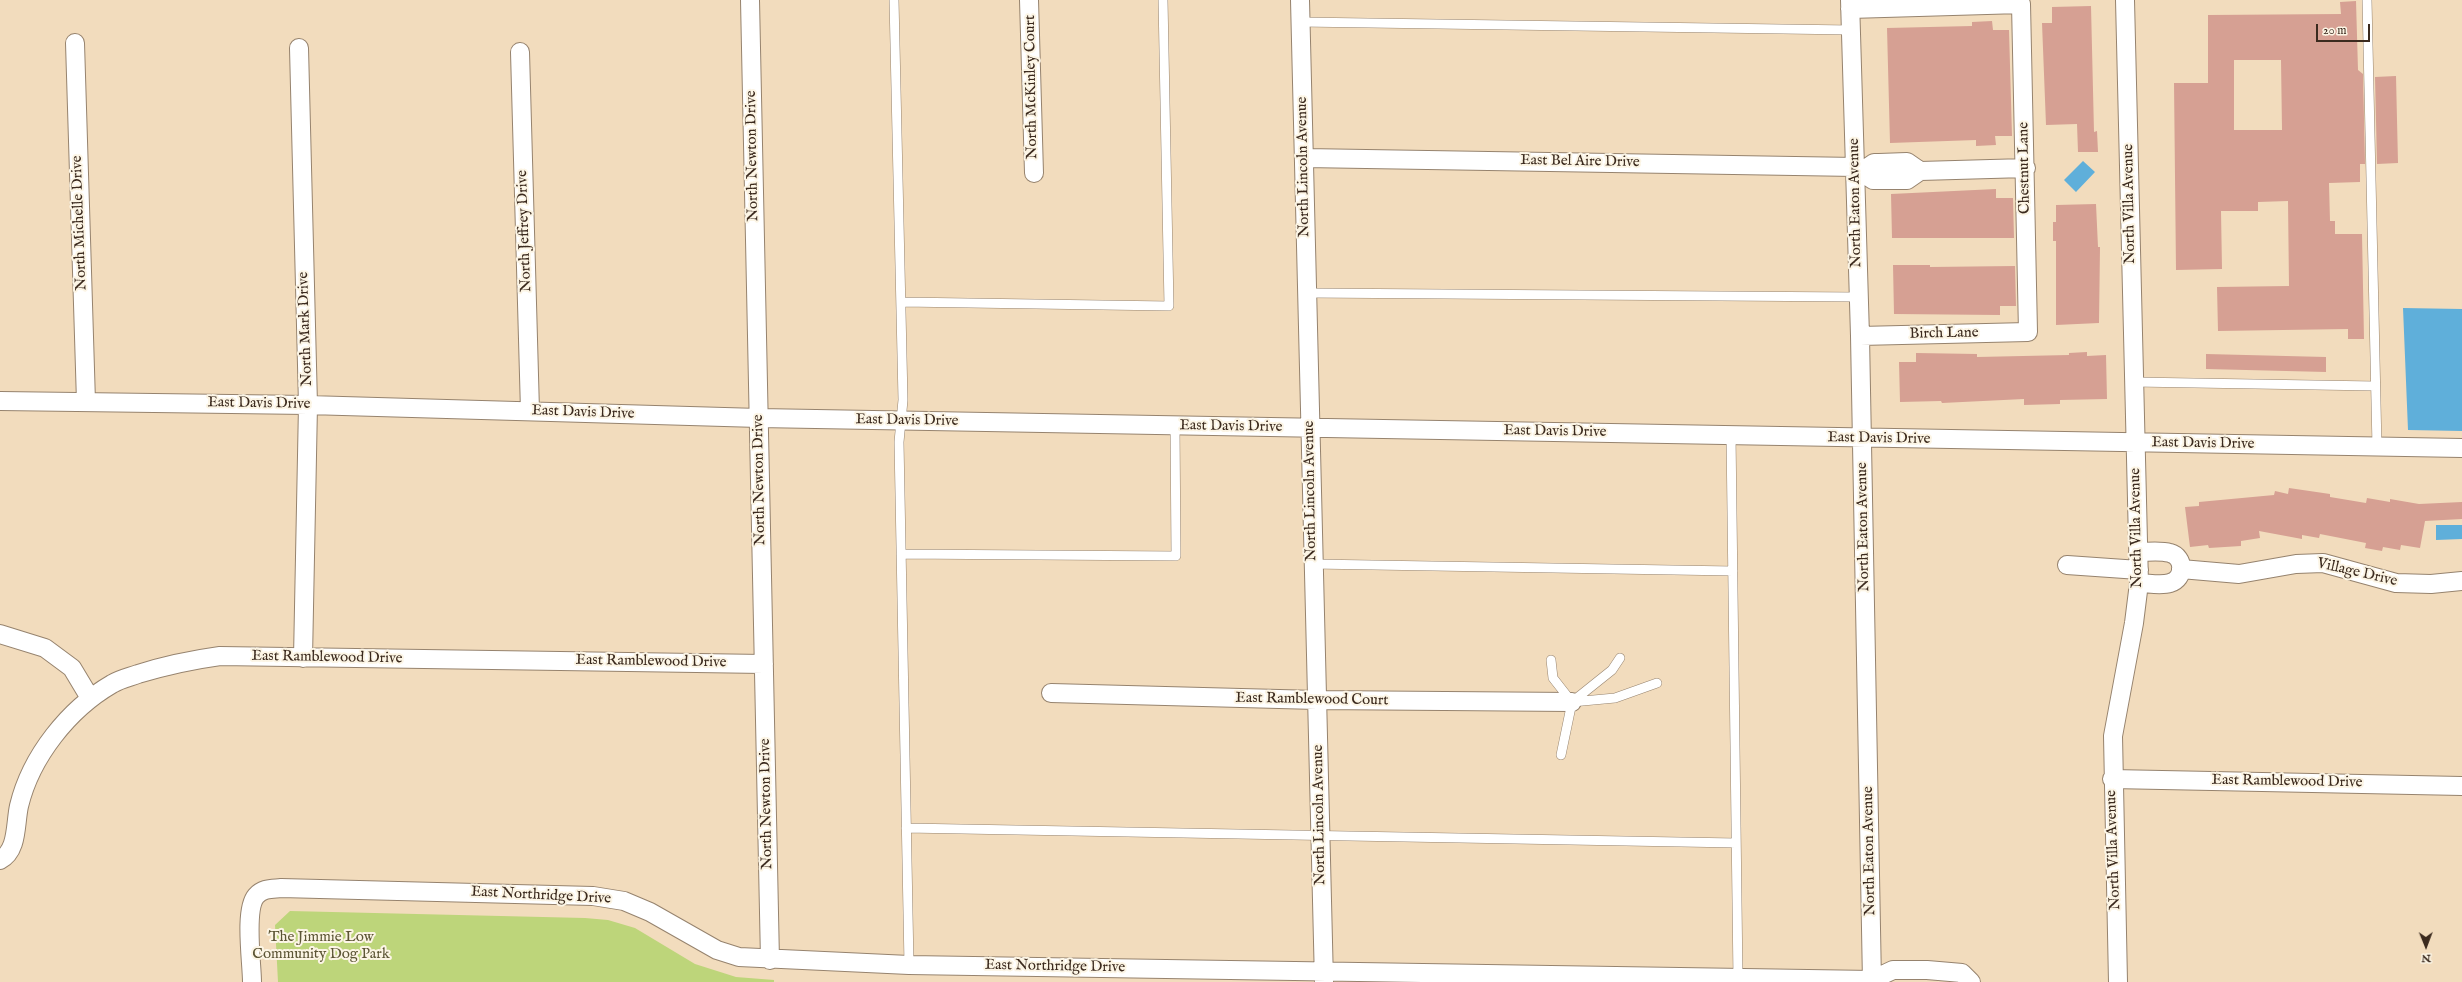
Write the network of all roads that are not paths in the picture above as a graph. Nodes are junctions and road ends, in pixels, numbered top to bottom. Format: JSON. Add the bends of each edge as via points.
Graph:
{"nodes":[{"id":1,"x":750,"y":0,"type":"edge"},
{"id":2,"x":894,"y":0,"type":"edge"},
{"id":3,"x":1030,"y":0,"type":"edge"},
{"id":4,"x":1163,"y":0,"type":"edge"},
{"id":5,"x":1300,"y":0,"type":"edge"},
{"id":6,"x":2125,"y":0,"type":"edge"},
{"id":7,"x":2367,"y":0,"type":"edge"},
{"id":8,"x":1850,"y":4,"type":"edge"},
{"id":9,"x":1300,"y":22,"type":"junction"},
{"id":10,"x":1851,"y":30,"type":"junction"},
{"id":11,"x":75,"y":43,"type":"dead end"},
{"id":12,"x":299,"y":48,"type":"dead end"},
{"id":13,"x":520,"y":52,"type":"dead end"},
{"id":14,"x":1305,"y":158,"type":"junction"},
{"id":15,"x":2026,"y":168,"type":"junction"},
{"id":16,"x":1858,"y":170,"type":"junction"},
{"id":17,"x":1034,"y":173,"type":"dead end"},
{"id":18,"x":1307,"y":293,"type":"junction"},
{"id":19,"x":1857,"y":298,"type":"junction"},
{"id":20,"x":902,"y":302,"type":"junction"},
{"id":21,"x":2028,"y":332,"type":"joint"},
{"id":22,"x":1860,"y":336,"type":"junction"},
{"id":23,"x":2134,"y":382,"type":"junction"},
{"id":24,"x":2375,"y":386,"type":"junction"},
{"id":25,"x":0,"y":401,"type":"edge"},
{"id":26,"x":86,"y":402,"type":"junction"},
{"id":27,"x":308,"y":405,"type":"junction"},
{"id":28,"x":530,"y":411,"type":"junction"},
{"id":29,"x":759,"y":418,"type":"junction"},
{"id":30,"x":901,"y":421,"type":"junction"},
{"id":31,"x":1175,"y":426,"type":"junction"},
{"id":32,"x":1310,"y":428,"type":"junction"},
{"id":33,"x":1731,"y":435,"type":"junction"},
{"id":34,"x":1862,"y":439,"type":"junction"},
{"id":35,"x":2135,"y":443,"type":"junction"},
{"id":36,"x":2377,"y":447,"type":"junction"},
{"id":37,"x":2462,"y":448,"type":"edge"},
{"id":38,"x":2138,"y":552,"type":"junction"},
{"id":39,"x":901,"y":554,"type":"junction"},
{"id":40,"x":1313,"y":564,"type":"junction"},
{"id":41,"x":2067,"y":565,"type":"dead end"},
{"id":42,"x":2181,"y":570,"type":"junction"},
{"id":43,"x":1733,"y":571,"type":"junction"},
{"id":44,"x":2139,"y":576,"type":"junction"},
{"id":45,"x":2462,"y":581,"type":"edge"},
{"id":46,"x":0,"y":634,"type":"edge"},
{"id":47,"x":303,"y":658,"type":"junction"},
{"id":48,"x":1620,"y":658,"type":"dead end"},
{"id":49,"x":1552,"y":660,"type":"dead end"},
{"id":50,"x":764,"y":664,"type":"junction"},
{"id":51,"x":1656,"y":683,"type":"dead end"},
{"id":52,"x":1051,"y":693,"type":"dead end"},
{"id":53,"x":90,"y":698,"type":"junction"},
{"id":54,"x":1317,"y":700,"type":"junction"},
{"id":55,"x":1572,"y":702,"type":"junction"},
{"id":56,"x":1561,"y":755,"type":"dead end"},
{"id":57,"x":2112,"y":779,"type":"junction"},
{"id":58,"x":2462,"y":786,"type":"edge"},
{"id":59,"x":906,"y":828,"type":"junction"},
{"id":60,"x":1320,"y":836,"type":"junction"},
{"id":61,"x":1736,"y":843,"type":"junction"},
{"id":62,"x":0,"y":860,"type":"edge"},
{"id":63,"x":770,"y":960,"type":"junction"},
{"id":64,"x":909,"y":964,"type":"junction"},
{"id":65,"x":1324,"y":976,"type":"edge"},
{"id":66,"x":1738,"y":979,"type":"junction"},
{"id":67,"x":1874,"y":981,"type":"edge"},
{"id":68,"x":252,"y":982,"type":"edge"},
{"id":69,"x":1971,"y":982,"type":"edge"},
{"id":70,"x":2118,"y":982,"type":"edge"}],
"edges":[{"from":1,"to":29,"type":"street","name":"North Newton Drive"},
{"from":2,"to":20,"type":"lane"},
{"from":3,"to":17,"type":"street","name":"North McKinley Court"},
{"from":4,"to":20,"type":"lane","via":[[1169,306]]},
{"from":5,"to":9,"type":"street","name":"North Lincoln Avenue"},
{"from":6,"to":23,"type":"street","name":"North Villa Avenue"},
{"from":7,"to":24,"type":"lane"},
{"from":8,"to":10,"type":"street","name":"North Eaton Avenue"},
{"from":8,"to":15,"type":"street","name":"Chestnut Lane","via":[[2021,4]]},
{"from":9,"to":10,"type":"lane"},
{"from":9,"to":14,"type":"street","name":"North Lincoln Avenue"},
{"from":10,"to":16,"type":"street","name":"North Eaton Avenue"},
{"from":11,"to":26,"type":"street","name":"North Michelle Drive"},
{"from":12,"to":27,"type":"street","name":"North Mark Drive"},
{"from":13,"to":28,"type":"street","name":"North Jeffrey Drive"},
{"from":14,"to":16,"type":"street","name":"East Bel Aire Drive"},
{"from":14,"to":18,"type":"street","name":"North Lincoln Avenue"},
{"from":15,"to":16,"type":"street","via":[[1920,171],[1907,162],[1874,163]]},
{"from":15,"to":21,"type":"street","name":"Chestnut Lane"},
{"from":16,"to":19,"type":"street","name":"North Eaton Avenue"},
{"from":18,"to":19,"type":"lane"},
{"from":18,"to":32,"type":"street","name":"North Lincoln Avenue"},
{"from":19,"to":22,"type":"street","name":"North Eaton Avenue"},
{"from":20,"to":30,"type":"lane"},
{"from":21,"to":22,"type":"street","name":"Birch Lane"},
{"from":22,"to":34,"type":"street","name":"North Eaton Avenue"},
{"from":23,"to":24,"type":"lane"},
{"from":23,"to":35,"type":"street","name":"North Villa Avenue"},
{"from":24,"to":36,"type":"lane"},
{"from":25,"to":26,"type":"street","name":"East Davis Drive"},
{"from":26,"to":27,"type":"street","name":"East Davis Drive"},
{"from":27,"to":28,"type":"street","name":"East Davis Drive"},
{"from":27,"to":47,"type":"street","name":"North Mark Drive"},
{"from":28,"to":29,"type":"street","name":"East Davis Drive"},
{"from":29,"to":30,"type":"street","name":"East Davis Drive"},
{"from":29,"to":50,"type":"street","name":"North Newton Drive"},
{"from":30,"to":31,"type":"street","name":"East Davis Drive"},
{"from":30,"to":39,"type":"lane"},
{"from":31,"to":32,"type":"street","name":"East Davis Drive"},
{"from":31,"to":39,"type":"lane","via":[[1176,556]]},
{"from":32,"to":33,"type":"street","name":"East Davis Drive"},
{"from":32,"to":40,"type":"street","name":"North Lincoln Avenue"},
{"from":33,"to":34,"type":"street","name":"East Davis Drive"},
{"from":33,"to":43,"type":"lane"},
{"from":34,"to":35,"type":"street","name":"East Davis Drive"},
{"from":34,"to":67,"type":"street","name":"North Eaton Avenue"},
{"from":35,"to":36,"type":"street","name":"East Davis Drive"},
{"from":35,"to":38,"type":"street","name":"North Villa Avenue"},
{"from":36,"to":37,"type":"street","name":"East Davis Drive"},
{"from":38,"to":42,"type":"street","via":[[2172,553],[2180,561]]},
{"from":38,"to":44,"type":"street","name":"North Villa Avenue"},
{"from":39,"to":59,"type":"lane"},
{"from":40,"to":43,"type":"lane"},
{"from":40,"to":54,"type":"street","name":"North Lincoln Avenue"},
{"from":41,"to":44,"type":"street"},
{"from":42,"to":44,"type":"street","via":[[2178,578],[2172,583]]},
{"from":42,"to":45,"type":"street","name":"Village Drive","via":[[2239,574],[2323,562],[2396,583],[2419,585]]},
{"from":43,"to":61,"type":"lane"},
{"from":44,"to":57,"type":"street","name":"North Villa Avenue","via":[[2134,622],[2114,726]]},
{"from":46,"to":53,"type":"street","via":[[45,648],[72,668]]},
{"from":47,"to":50,"type":"street","name":"East Ramblewood Drive"},
{"from":47,"to":53,"type":"street","name":"East Ramblewood Drive","via":[[220,656],[180,661],[114,683]]},
{"from":48,"to":55,"type":"lane","via":[[1612,670]]},
{"from":49,"to":55,"type":"lane","via":[[1553,678]]},
{"from":50,"to":63,"type":"street","name":"North Newton Drive"},
{"from":51,"to":55,"type":"lane","via":[[1615,698]]},
{"from":52,"to":54,"type":"street","name":"East Ramblewood Court"},
{"from":53,"to":62,"type":"street","name":"East Ramblewood Drive","via":[[57,731],[34,766],[20,804],[12,849],[7,857]]},
{"from":54,"to":55,"type":"street","name":"East Ramblewood Court"},
{"from":54,"to":60,"type":"street","name":"North Lincoln Avenue"},
{"from":55,"to":56,"type":"lane"},
{"from":57,"to":58,"type":"street","name":"East Ramblewood Drive"},
{"from":57,"to":70,"type":"street","name":"North Villa Avenue"},
{"from":59,"to":60,"type":"lane"},
{"from":59,"to":64,"type":"lane"},
{"from":60,"to":61,"type":"lane"},
{"from":60,"to":65,"type":"street","name":"North Lincoln Avenue"},
{"from":61,"to":66,"type":"lane"},
{"from":63,"to":64,"type":"street","name":"East Northridge Drive"},
{"from":63,"to":68,"type":"street","name":"East Northridge Drive","via":[[739,957],[717,950],[650,912],[624,901],[593,896],[281,888],[265,889],[255,896],[250,908]]},
{"from":64,"to":65,"type":"street","name":"East Northridge Drive"},
{"from":65,"to":66,"type":"street","name":"East Northridge Drive"},
{"from":66,"to":67,"type":"street","name":"East Northridge Drive"},
{"from":67,"to":69,"type":"street","name":"East Northridge Drive","via":[[1893,970],[1927,970],[1962,973]]}]}
